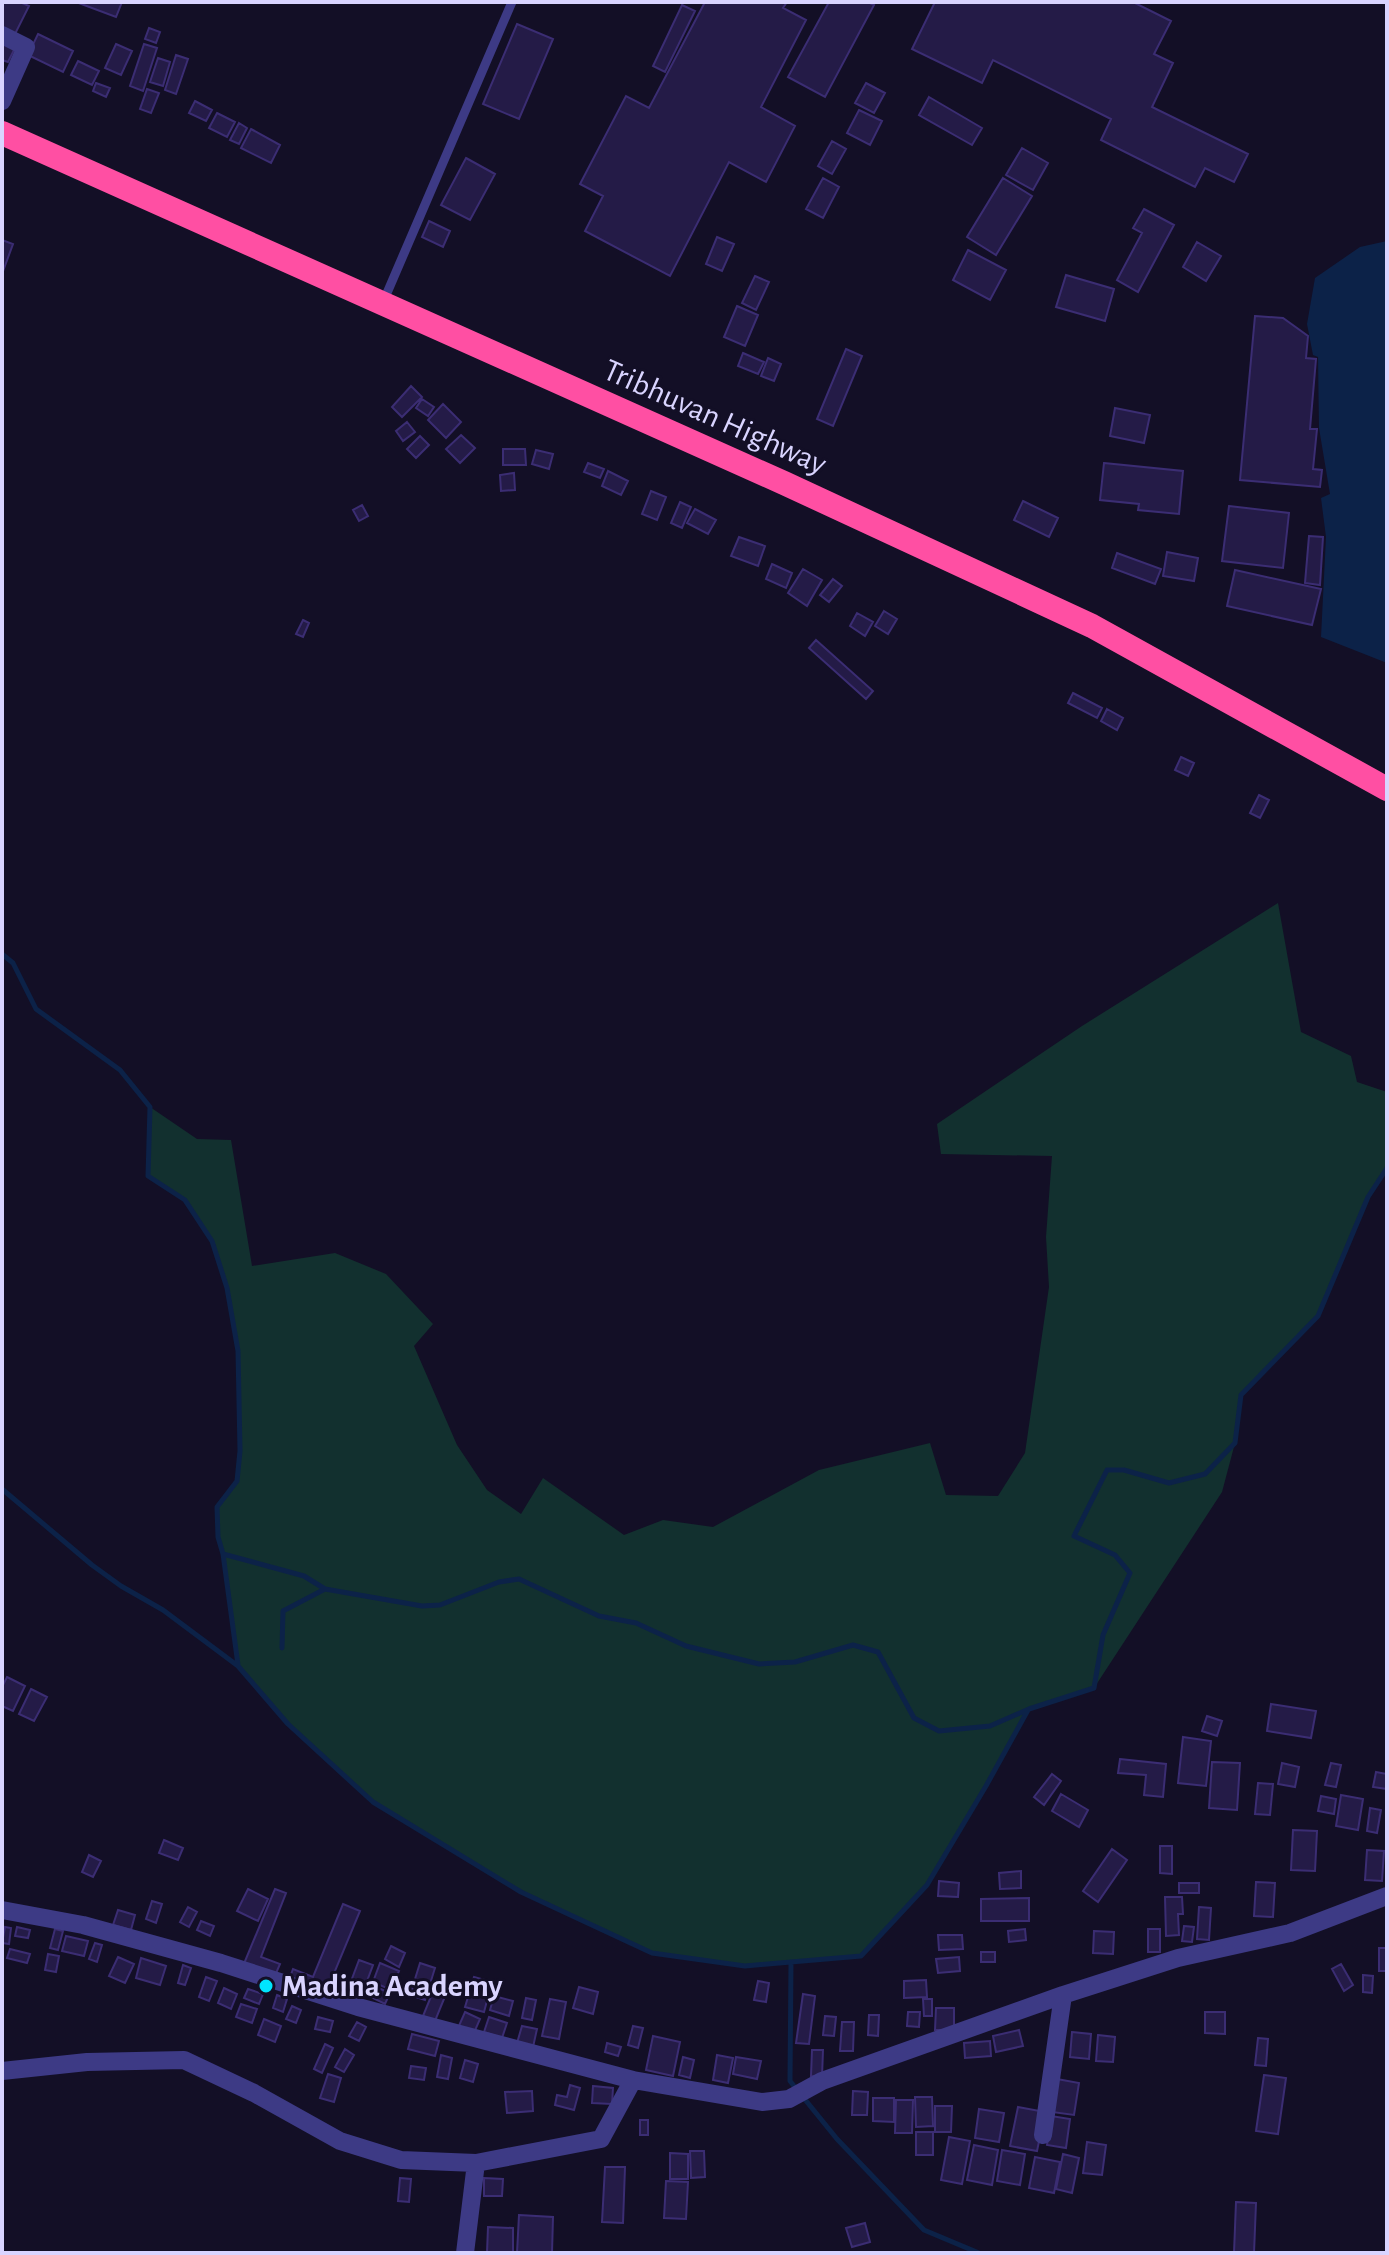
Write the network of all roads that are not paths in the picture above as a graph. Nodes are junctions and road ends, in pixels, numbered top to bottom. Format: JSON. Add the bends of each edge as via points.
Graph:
{"nodes":[{"id":1,"x":512,"y":2,"type":"edge"},
{"id":2,"x":2,"y":35,"type":"edge"},
{"id":3,"x":2,"y":101,"type":"edge"},
{"id":4,"x":2,"y":133,"type":"edge"},
{"id":5,"x":383,"y":302,"type":"junction"},
{"id":6,"x":1387,"y":789,"type":"edge"},
{"id":7,"x":1387,"y":1896,"type":"edge"},
{"id":8,"x":2,"y":1910,"type":"edge"},
{"id":9,"x":1063,"y":1995,"type":"junction"},
{"id":10,"x":2,"y":2071,"type":"edge"},
{"id":11,"x":633,"y":2080,"type":"junction"},
{"id":12,"x":1043,"y":2135,"type":"dead end"},
{"id":13,"x":476,"y":2163,"type":"junction"},
{"id":14,"x":465,"y":2253,"type":"edge"}],
"edges":[{"from":1,"to":5,"type":"lane"},
{"from":2,"to":3,"type":"street","via":[[26,47]]},
{"from":4,"to":5,"type":"highway","name":"Tribhuvan Highway"},
{"from":5,"to":6,"type":"highway","name":"Tribhuvan Highway","via":[[1092,626]]},
{"from":7,"to":9,"type":"street","via":[[1290,1933],[1178,1958]]},
{"from":8,"to":11,"type":"street","via":[[83,1925],[358,2007]]},
{"from":9,"to":11,"type":"street","via":[[822,2081],[789,2099],[762,2102]]},
{"from":9,"to":12,"type":"street"},
{"from":10,"to":13,"type":"street","via":[[184,2060],[340,2141],[401,2160]]},
{"from":11,"to":13,"type":"street","via":[[601,2139]]},
{"from":13,"to":14,"type":"street"}]}
